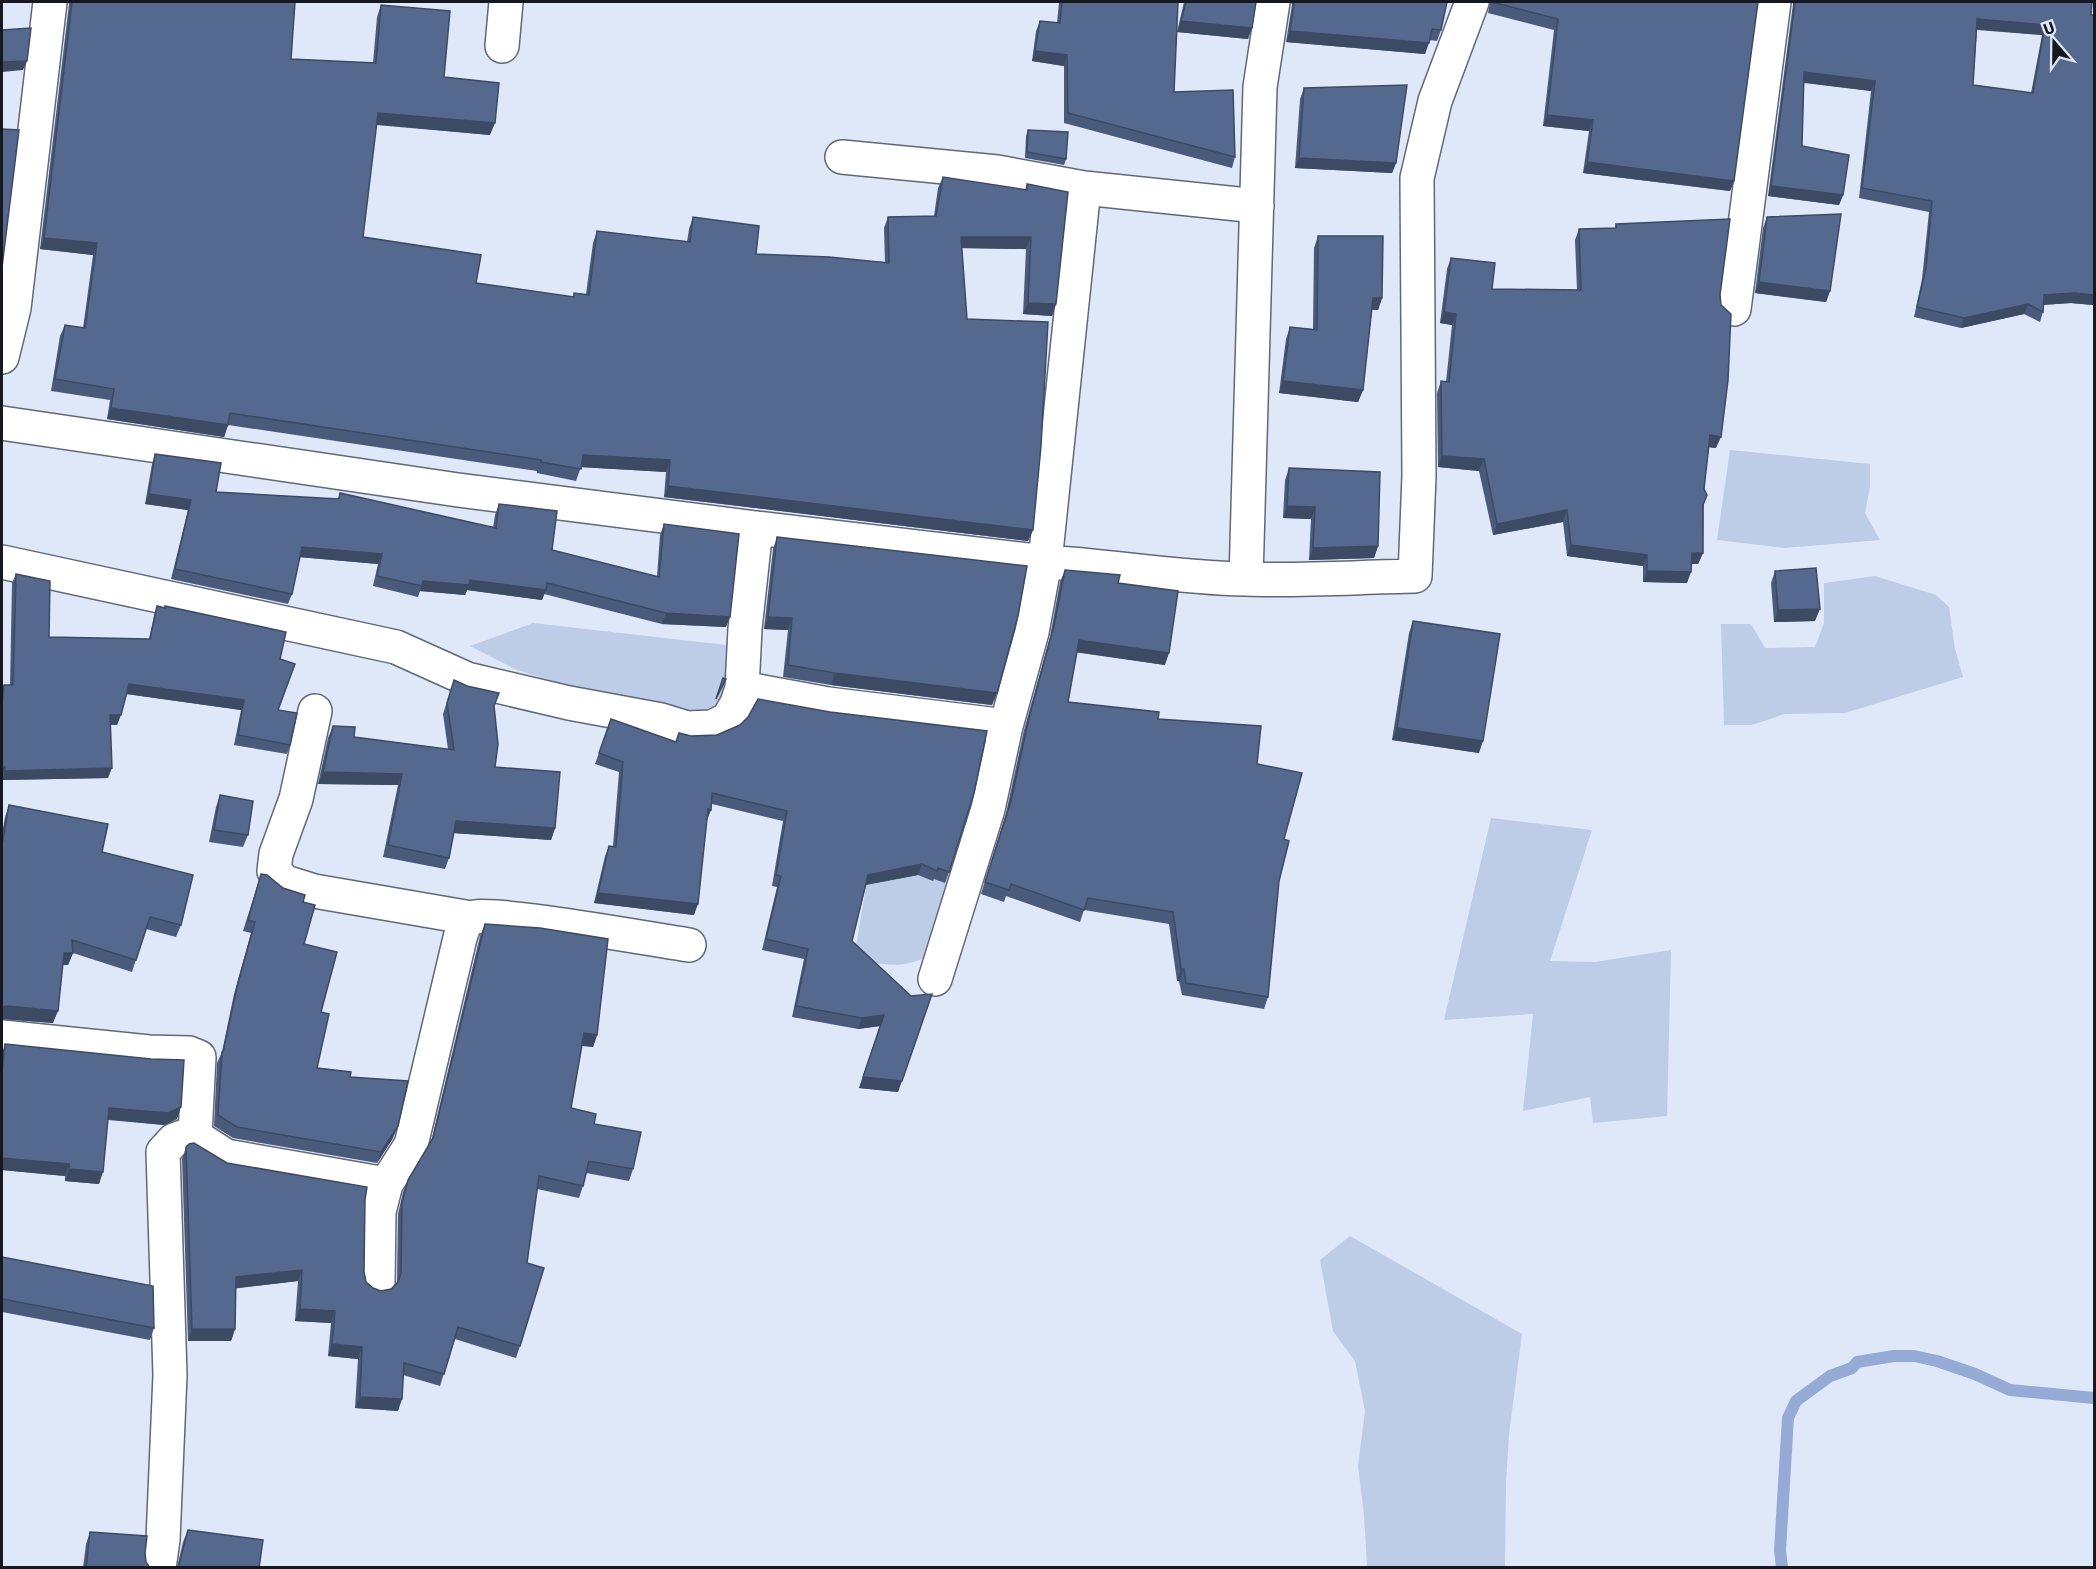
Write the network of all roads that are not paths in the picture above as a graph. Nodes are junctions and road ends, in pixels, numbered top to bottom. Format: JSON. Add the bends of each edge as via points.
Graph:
{"nodes":[{"id":1,"x":50,"y":2,"type":"edge"},
{"id":2,"x":506,"y":2,"type":"edge"},
{"id":3,"x":1273,"y":2,"type":"edge"},
{"id":4,"x":1472,"y":2,"type":"edge"},
{"id":5,"x":1774,"y":2,"type":"edge"},
{"id":6,"x":502,"y":46,"type":"dead end"},
{"id":7,"x":842,"y":157,"type":"dead end"},
{"id":8,"x":1084,"y":189,"type":"junction"},
{"id":9,"x":1257,"y":206,"type":"junction"},
{"id":10,"x":1734,"y":309,"type":"dead end"},
{"id":11,"x":2,"y":350,"type":"edge"},
{"id":12,"x":2,"y":357,"type":"edge"},
{"id":13,"x":2,"y":423,"type":"edge"},
{"id":14,"x":756,"y":528,"type":"junction"},
{"id":15,"x":2,"y":562,"type":"edge"},
{"id":16,"x":1044,"y":562,"type":"junction"},
{"id":17,"x":1246,"y":579,"type":"junction"},
{"id":18,"x":742,"y":688,"type":"junction"},
{"id":19,"x":315,"y":711,"type":"dead end"},
{"id":20,"x":1006,"y":726,"type":"junction"},
{"id":21,"x":471,"y":918,"type":"junction"},
{"id":22,"x":690,"y":945,"type":"dead end"},
{"id":23,"x":936,"y":979,"type":"dead end"},
{"id":24,"x":2,"y":1037,"type":"edge"},
{"id":25,"x":195,"y":1136,"type":"junction"},
{"id":26,"x":386,"y":1184,"type":"junction"},
{"id":27,"x":378,"y":1284,"type":"dead end"},
{"id":28,"x":159,"y":1568,"type":"edge"}],
"edges":[{"from":1,"to":11,"type":"street","via":[[14,308]]},
{"from":2,"to":6,"type":"street"},
{"from":3,"to":9,"type":"street","via":[[1260,87]]},
{"from":4,"to":17,"type":"street","via":[[1435,100],[1417,178],[1419,476],[1415,576]]},
{"from":5,"to":10,"type":"street"},
{"from":7,"to":8,"type":"street","via":[[997,172]]},
{"from":8,"to":9,"type":"street"},
{"from":8,"to":16,"type":"street"},
{"from":9,"to":17,"type":"street"},
{"from":11,"to":12,"type":"street"},
{"from":13,"to":14,"type":"street","via":[[458,490]]},
{"from":14,"to":16,"type":"street"},
{"from":14,"to":18,"type":"street"},
{"from":15,"to":18,"type":"street","via":[[396,646],[467,679],[687,728],[712,727],[728,718]]},
{"from":16,"to":17,"type":"street"},
{"from":16,"to":20,"type":"street","via":[[1032,632]]},
{"from":18,"to":20,"type":"street","via":[[828,704]]},
{"from":19,"to":21,"type":"street","via":[[296,799],[276,854],[274,871],[285,882],[314,891]]},
{"from":20,"to":23,"type":"street","via":[[988,809]]},
{"from":21,"to":22,"type":"street","via":[[481,915],[531,921]]},
{"from":21,"to":26,"type":"street","via":[[460,938],[411,1145]]},
{"from":24,"to":25,"type":"street","via":[[199,1057]]},
{"from":25,"to":26,"type":"street","via":[[226,1156]]},
{"from":25,"to":28,"type":"street","via":[[174,1140],[163,1152],[170,1375]]},
{"from":26,"to":27,"type":"street","via":[[379,1212]]}]}
